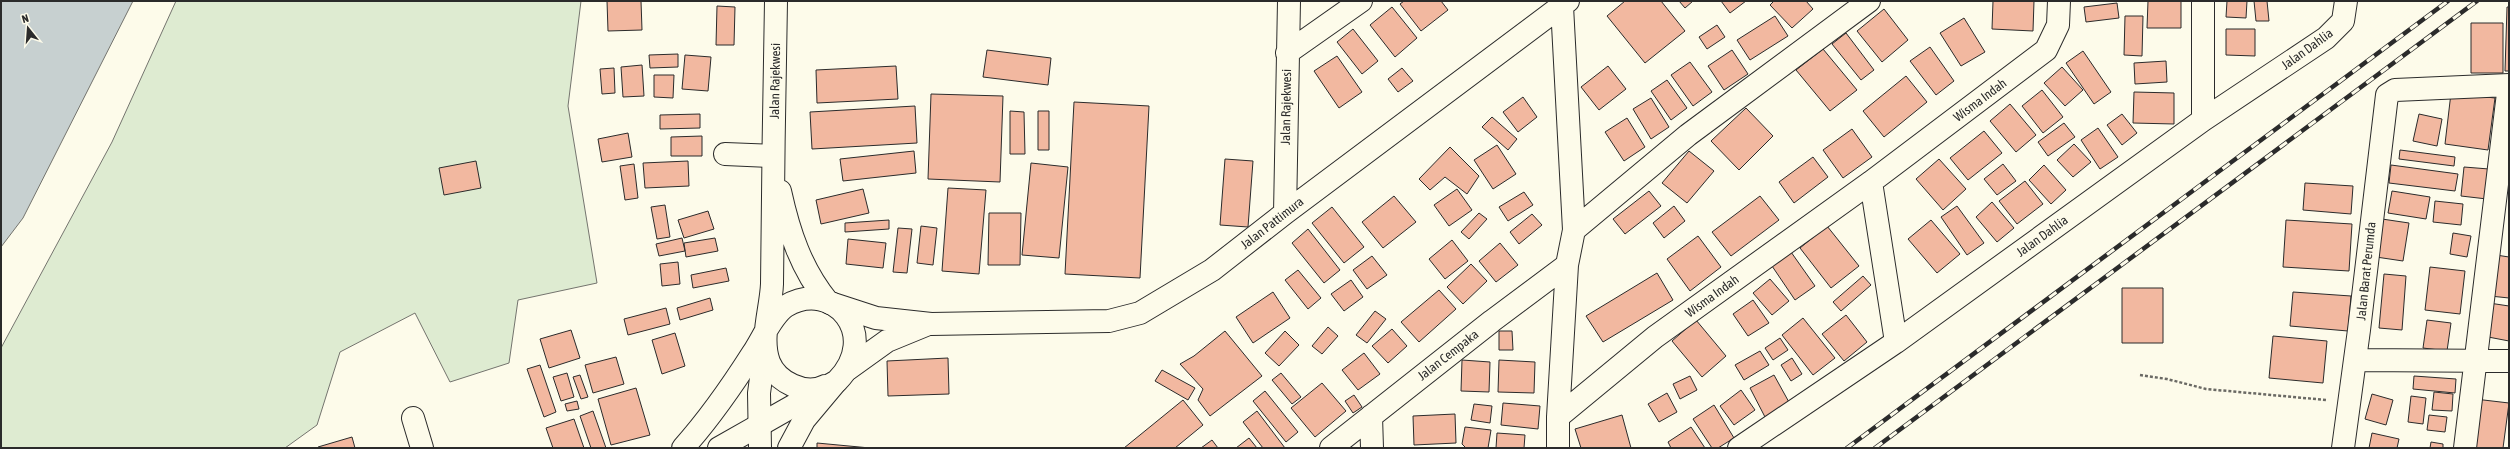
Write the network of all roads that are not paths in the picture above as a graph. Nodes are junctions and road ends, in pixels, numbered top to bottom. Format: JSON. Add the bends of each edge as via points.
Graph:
{"nodes":[{"id":1,"x":776,"y":1,"type":"edge"},
{"id":2,"x":1289,"y":1,"type":"edge"},
{"id":3,"x":1361,"y":1,"type":"edge"},
{"id":4,"x":1869,"y":1,"type":"edge"},
{"id":5,"x":2059,"y":1,"type":"edge"},
{"id":6,"x":2203,"y":1,"type":"edge"},
{"id":7,"x":1565,"y":4,"type":"edge"},
{"id":8,"x":2344,"y":11,"type":"edge"},
{"id":9,"x":1287,"y":53,"type":"junction"},
{"id":10,"x":2509,"y":85,"type":"edge"},
{"id":11,"x":2204,"y":120,"type":"junction"},
{"id":12,"x":725,"y":154,"type":"dead end"},
{"id":13,"x":773,"y":158,"type":"junction"},
{"id":14,"x":1871,"y":182,"type":"junction"},
{"id":15,"x":1285,"y":213,"type":"junction"},
{"id":16,"x":1574,"y":230,"type":"junction"},
{"id":17,"x":1567,"y":265,"type":"junction"},
{"id":18,"x":828,"y":302,"type":"junction"},
{"id":19,"x":931,"y":324,"type":"junction"},
{"id":20,"x":766,"y":340,"type":"junction"},
{"id":21,"x":1896,"y":342,"type":"junction"},
{"id":22,"x":2355,"y":360,"type":"junction"},
{"id":23,"x":2509,"y":361,"type":"edge"},
{"id":24,"x":2475,"y":362,"type":"junction"},
{"id":25,"x":843,"y":375,"type":"junction"},
{"id":26,"x":1371,"y":416,"type":"junction"},
{"id":27,"x":1558,"y":417,"type":"junction"},
{"id":28,"x":413,"y":418,"type":"dead end"},
{"id":29,"x":760,"y":438,"type":"edge"},
{"id":30,"x":422,"y":448,"type":"edge"},
{"id":31,"x":683,"y":448,"type":"edge"},
{"id":32,"x":719,"y":448,"type":"edge"},
{"id":33,"x":789,"y":448,"type":"edge"},
{"id":34,"x":1331,"y":448,"type":"edge"},
{"id":35,"x":1372,"y":448,"type":"edge"},
{"id":36,"x":1558,"y":448,"type":"edge"},
{"id":37,"x":1740,"y":448,"type":"edge"},
{"id":38,"x":2343,"y":448,"type":"edge"},
{"id":39,"x":2465,"y":448,"type":"edge"}],
"edges":[{"from":1,"to":13,"type":"main road","name":"Jalan Rajekwesi"},
{"from":2,"to":9,"type":"main road","name":"Jalan Rajekwesi"},
{"from":3,"to":9,"type":"main road"},
{"from":4,"to":16,"type":"main road","via":[[1688,135]]},
{"from":5,"to":14,"type":"main road","name":"Wisma Indah","via":[[2058,25],[2046,50]]},
{"from":6,"to":11,"type":"main road"},
{"from":7,"to":15,"type":"main road","name":"Jalan Pattimura"},
{"from":7,"to":16,"type":"main road"},
{"from":8,"to":11,"type":"main road","name":"Jalan Dahlia","via":[[2326,38]]},
{"from":9,"to":15,"type":"main road","name":"Jalan Rajekwesi"},
{"from":10,"to":22,"type":"main road","name":"Jalan Barat Perumda","via":[[2395,90],[2387,94]]},
{"from":10,"to":24,"type":"main road"},
{"from":11,"to":21,"type":"main road","name":"Jalan Dahlia"},
{"from":12,"to":13,"type":"main road"},
{"from":13,"to":18,"type":"main road","via":[[794,245],[814,285]]},
{"from":13,"to":20,"type":"main road","via":[[772,286]]},
{"from":14,"to":21,"type":"main road"},
{"from":14,"to":27,"type":"main road","name":"Wisma Indah","via":[[1655,337]]},
{"from":15,"to":19,"type":"main road","name":"Jalan Pattimura","via":[[1212,270],[1140,313],[1109,321]]},
{"from":16,"to":17,"type":"main road"},
{"from":17,"to":26,"type":"main road","name":"Jalan Cempaka"},
{"from":17,"to":27,"type":"main road"},
{"from":18,"to":19,"type":"main road","via":[[876,318]]},
{"from":18,"to":20,"type":"main road","via":[[806,299],[786,306],[777,314]]},
{"from":18,"to":25,"type":"main road","via":[[846,315],[853,327],[856,342],[854,356]]},
{"from":19,"to":25,"type":"main road","via":[[887,342]]},
{"from":20,"to":25,"type":"main road","via":[[770,363],[780,378],[796,387],[822,388]]},
{"from":20,"to":29,"type":"main road","via":[[760,383]]},
{"from":20,"to":31,"type":"main road","via":[[704,424]]},
{"from":21,"to":37,"type":"main road","name":"Jalan Dahlia"},
{"from":22,"to":24,"type":"main road"},
{"from":22,"to":38,"type":"main road","name":"Jalan Barat Perumda"},
{"from":23,"to":24,"type":"main road"},
{"from":24,"to":39,"type":"main road"},
{"from":25,"to":29,"type":"main road"},
{"from":25,"to":33,"type":"main road","via":[[804,420]]},
{"from":26,"to":34,"type":"main road","name":"Jalan Cempaka"},
{"from":26,"to":35,"type":"main road"},
{"from":27,"to":36,"type":"main road"},
{"from":28,"to":30,"type":"main road"},
{"from":29,"to":32,"type":"main road"}]}
